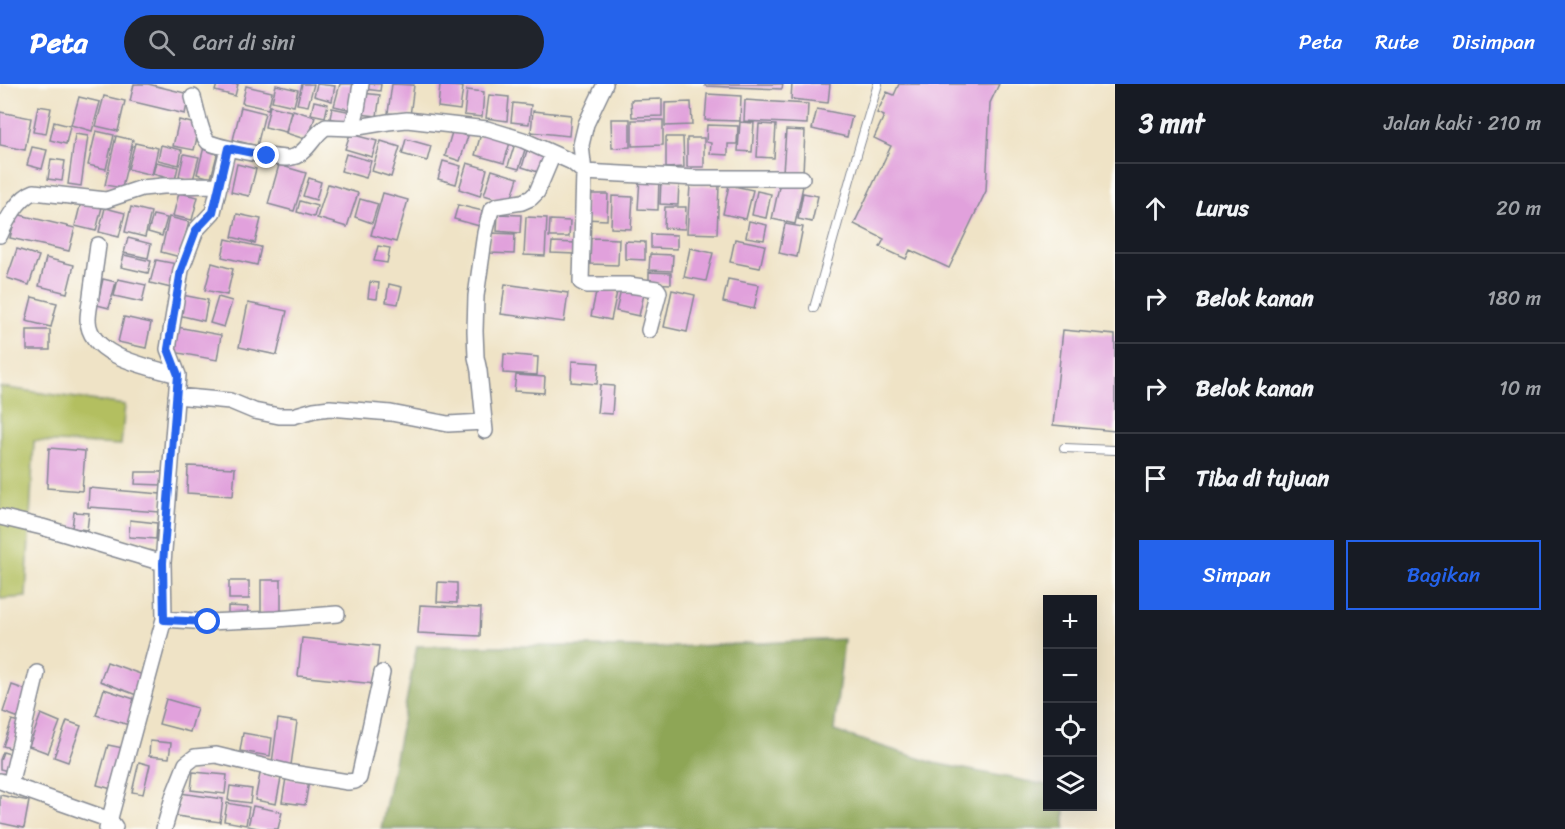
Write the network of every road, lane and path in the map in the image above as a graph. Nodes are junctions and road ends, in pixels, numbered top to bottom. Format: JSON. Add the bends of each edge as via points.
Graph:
{"nodes":[{"id":1,"x":361,"y":84,"type":"edge"},
{"id":2,"x":605,"y":84,"type":"edge"},
{"id":3,"x":878,"y":84,"type":"edge"},
{"id":4,"x":193,"y":97,"type":"dead end"},
{"id":5,"x":352,"y":128,"type":"junction"},
{"id":6,"x":228,"y":148,"type":"junction"},
{"id":7,"x":553,"y":154,"type":"junction"},
{"id":8,"x":584,"y":172,"type":"junction"},
{"id":9,"x":802,"y":178,"type":"dead end"},
{"id":10,"x":220,"y":185,"type":"junction"},
{"id":11,"x":0,"y":235,"type":"edge"},
{"id":12,"x":98,"y":245,"type":"dead end"},
{"id":13,"x":814,"y":308,"type":"dead end"},
{"id":14,"x":649,"y":330,"type":"dead end"},
{"id":15,"x":178,"y":375,"type":"junction"},
{"id":16,"x":177,"y":396,"type":"junction"},
{"id":17,"x":1064,"y":448,"type":"dead end"},
{"id":18,"x":1115,"y":450,"type":"edge"},
{"id":19,"x":0,"y":517,"type":"edge"},
{"id":20,"x":163,"y":563,"type":"junction"},
{"id":21,"x":337,"y":614,"type":"dead end"},
{"id":22,"x":164,"y":620,"type":"junction"},
{"id":23,"x":38,"y":673,"type":"dead end"},
{"id":24,"x":382,"y":673,"type":"dead end"},
{"id":25,"x":5,"y":783,"type":"edge"},
{"id":26,"x":111,"y":826,"type":"edge"},
{"id":27,"x":164,"y":829,"type":"edge"}],
"edges":[{"from":1,"to":5,"type":"street"},
{"from":2,"to":8,"type":"street","via":[[586,124],[581,145]]},
{"from":3,"to":13,"type":"lane"},
{"from":4,"to":6,"type":"street","via":[[206,139]]},
{"from":5,"to":6,"type":"street","via":[[326,127],[303,152],[288,159]]},
{"from":5,"to":7,"type":"street","via":[[407,120],[488,129]]},
{"from":6,"to":10,"type":"street"},
{"from":7,"to":8,"type":"street"},
{"from":7,"to":16,"type":"street","via":[[537,192],[522,202],[491,210],[485,233],[475,331],[484,427],[330,408],[279,417],[230,400]]},
{"from":8,"to":9,"type":"street"},
{"from":8,"to":14,"type":"street","via":[[581,282],[657,289],[660,292]]},
{"from":10,"to":11,"type":"street","via":[[142,188],[105,200],[34,192],[22,200]]},
{"from":10,"to":15,"type":"street","via":[[213,212],[196,230],[181,270],[168,349]]},
{"from":12,"to":15,"type":"street","via":[[88,318],[96,340],[126,360]]},
{"from":15,"to":16,"type":"street"},
{"from":16,"to":20,"type":"street"},
{"from":17,"to":18,"type":"lane"},
{"from":19,"to":20,"type":"street"},
{"from":20,"to":22,"type":"street"},
{"from":21,"to":22,"type":"street","via":[[208,622]]},
{"from":22,"to":26,"type":"street"},
{"from":23,"to":25,"type":"street"},
{"from":24,"to":27,"type":"street","via":[[359,778],[355,781],[292,773],[216,755],[195,758],[186,764]]},
{"from":25,"to":26,"type":"street"}]}
